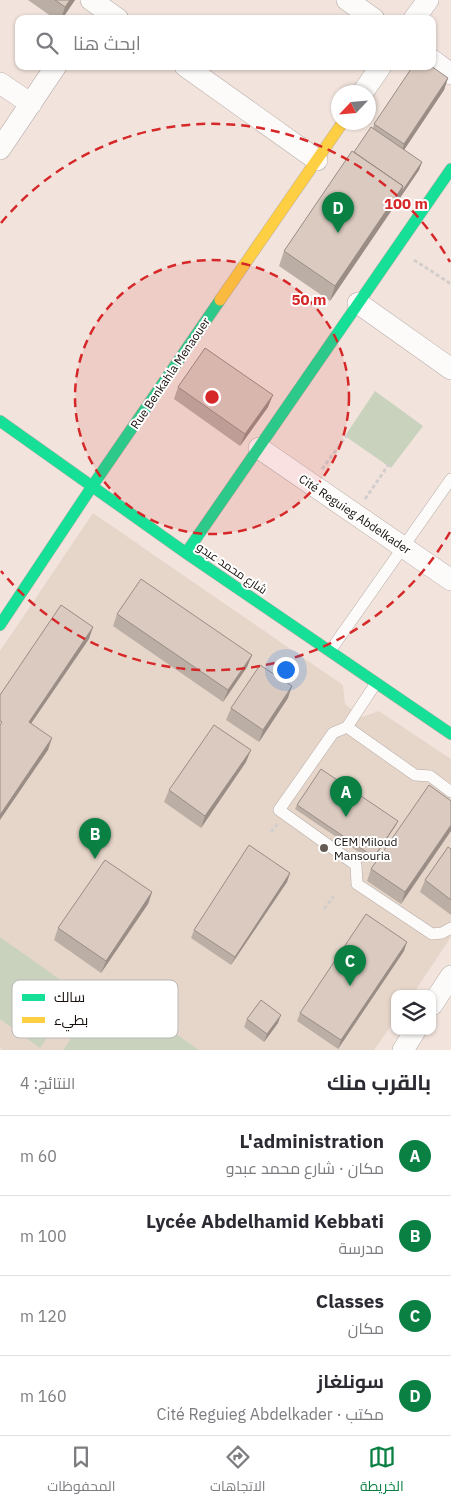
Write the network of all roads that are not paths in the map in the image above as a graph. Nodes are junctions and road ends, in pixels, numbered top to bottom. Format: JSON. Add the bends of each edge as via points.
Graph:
{"nodes":[{"id":1,"x":347,"y":0,"type":"edge"},
{"id":2,"x":428,"y":0,"type":"edge"},
{"id":3,"x":94,"y":6,"type":"edge"},
{"id":4,"x":111,"y":15,"type":"edge"},
{"id":5,"x":368,"y":15,"type":"edge"},
{"id":6,"x":417,"y":15,"type":"edge"},
{"id":7,"x":436,"y":63,"type":"edge"},
{"id":8,"x":53,"y":70,"type":"edge"},
{"id":9,"x":191,"y":70,"type":"edge"},
{"id":10,"x":378,"y":70,"type":"edge"},
{"id":11,"x":451,"y":74,"type":"edge"},
{"id":12,"x":0,"y":83,"type":"edge"},
{"id":13,"x":368,"y":85,"type":"edge"},
{"id":14,"x":31,"y":104,"type":"junction"},
{"id":15,"x":337,"y":130,"type":"edge"},
{"id":16,"x":0,"y":149,"type":"edge"},
{"id":17,"x":317,"y":160,"type":"junction"},
{"id":18,"x":451,"y":169,"type":"edge"},
{"id":19,"x":358,"y":303,"type":"junction"},
{"id":20,"x":451,"y":369,"type":"edge"},
{"id":21,"x":0,"y":421,"type":"edge"},
{"id":22,"x":258,"y":448,"type":"junction"},
{"id":23,"x":451,"y":479,"type":"edge"},
{"id":24,"x":93,"y":485,"type":"junction"},
{"id":25,"x":403,"y":547,"type":"junction"},
{"id":26,"x":186,"y":553,"type":"junction"},
{"id":27,"x":451,"y":580,"type":"edge"},
{"id":28,"x":0,"y":625,"type":"edge"},
{"id":29,"x":330,"y":652,"type":"junction"},
{"id":30,"x":376,"y":682,"type":"junction"},
{"id":31,"x":347,"y":727,"type":"junction"},
{"id":32,"x":451,"y":734,"type":"edge"},
{"id":33,"x":451,"y":792,"type":"edge"},
{"id":34,"x":451,"y":928,"type":"edge"},
{"id":35,"x":451,"y":976,"type":"edge"},
{"id":36,"x":436,"y":999,"type":"edge"},
{"id":37,"x":412,"y":1035,"type":"edge"},
{"id":38,"x":403,"y":1050,"type":"edge"}],
"edges":[{"from":1,"to":5,"type":"street"},
{"from":2,"to":6,"type":"street"},
{"from":3,"to":4,"type":"street"},
{"from":7,"to":11,"type":"street"},
{"from":8,"to":14,"type":"street"},
{"from":9,"to":17,"type":"street"},
{"from":10,"to":13,"type":"street"},
{"from":12,"to":14,"type":"street"},
{"from":14,"to":16,"type":"street"},
{"from":15,"to":17,"type":"street","name":"Rue Benkahla Menaouer"},
{"from":17,"to":24,"type":"street","name":"Rue Benkahla Menaouer"},
{"from":18,"to":19,"type":"street"},
{"from":19,"to":20,"type":"street"},
{"from":19,"to":22,"type":"street"},
{"from":21,"to":24,"type":"street","name":"شارع محمد عبدو"},
{"from":22,"to":25,"type":"street","name":"Cité Reguieg Abdelkader"},
{"from":22,"to":26,"type":"street"},
{"from":23,"to":25,"type":"lane"},
{"from":24,"to":26,"type":"street","name":"شارع محمد عبدو"},
{"from":24,"to":28,"type":"street","name":"Rue Benkahla Menaouer"},
{"from":25,"to":27,"type":"street","name":"Cité Reguieg Abdelkader"},
{"from":25,"to":29,"type":"lane"},
{"from":26,"to":29,"type":"street","name":"شارع محمد عبدو"},
{"from":29,"to":30,"type":"street","name":"شارع محمد عبدو"},
{"from":30,"to":31,"type":"lane"},
{"from":30,"to":32,"type":"street","name":"شارع محمد عبدو"},
{"from":31,"to":33,"type":"lane","via":[[415,775],[430,776]]},
{"from":31,"to":34,"type":"lane","via":[[333,733],[279,810],[356,865],[357,884],[432,934]]},
{"from":35,"to":36,"type":"street"},
{"from":37,"to":38,"type":"street"}]}
